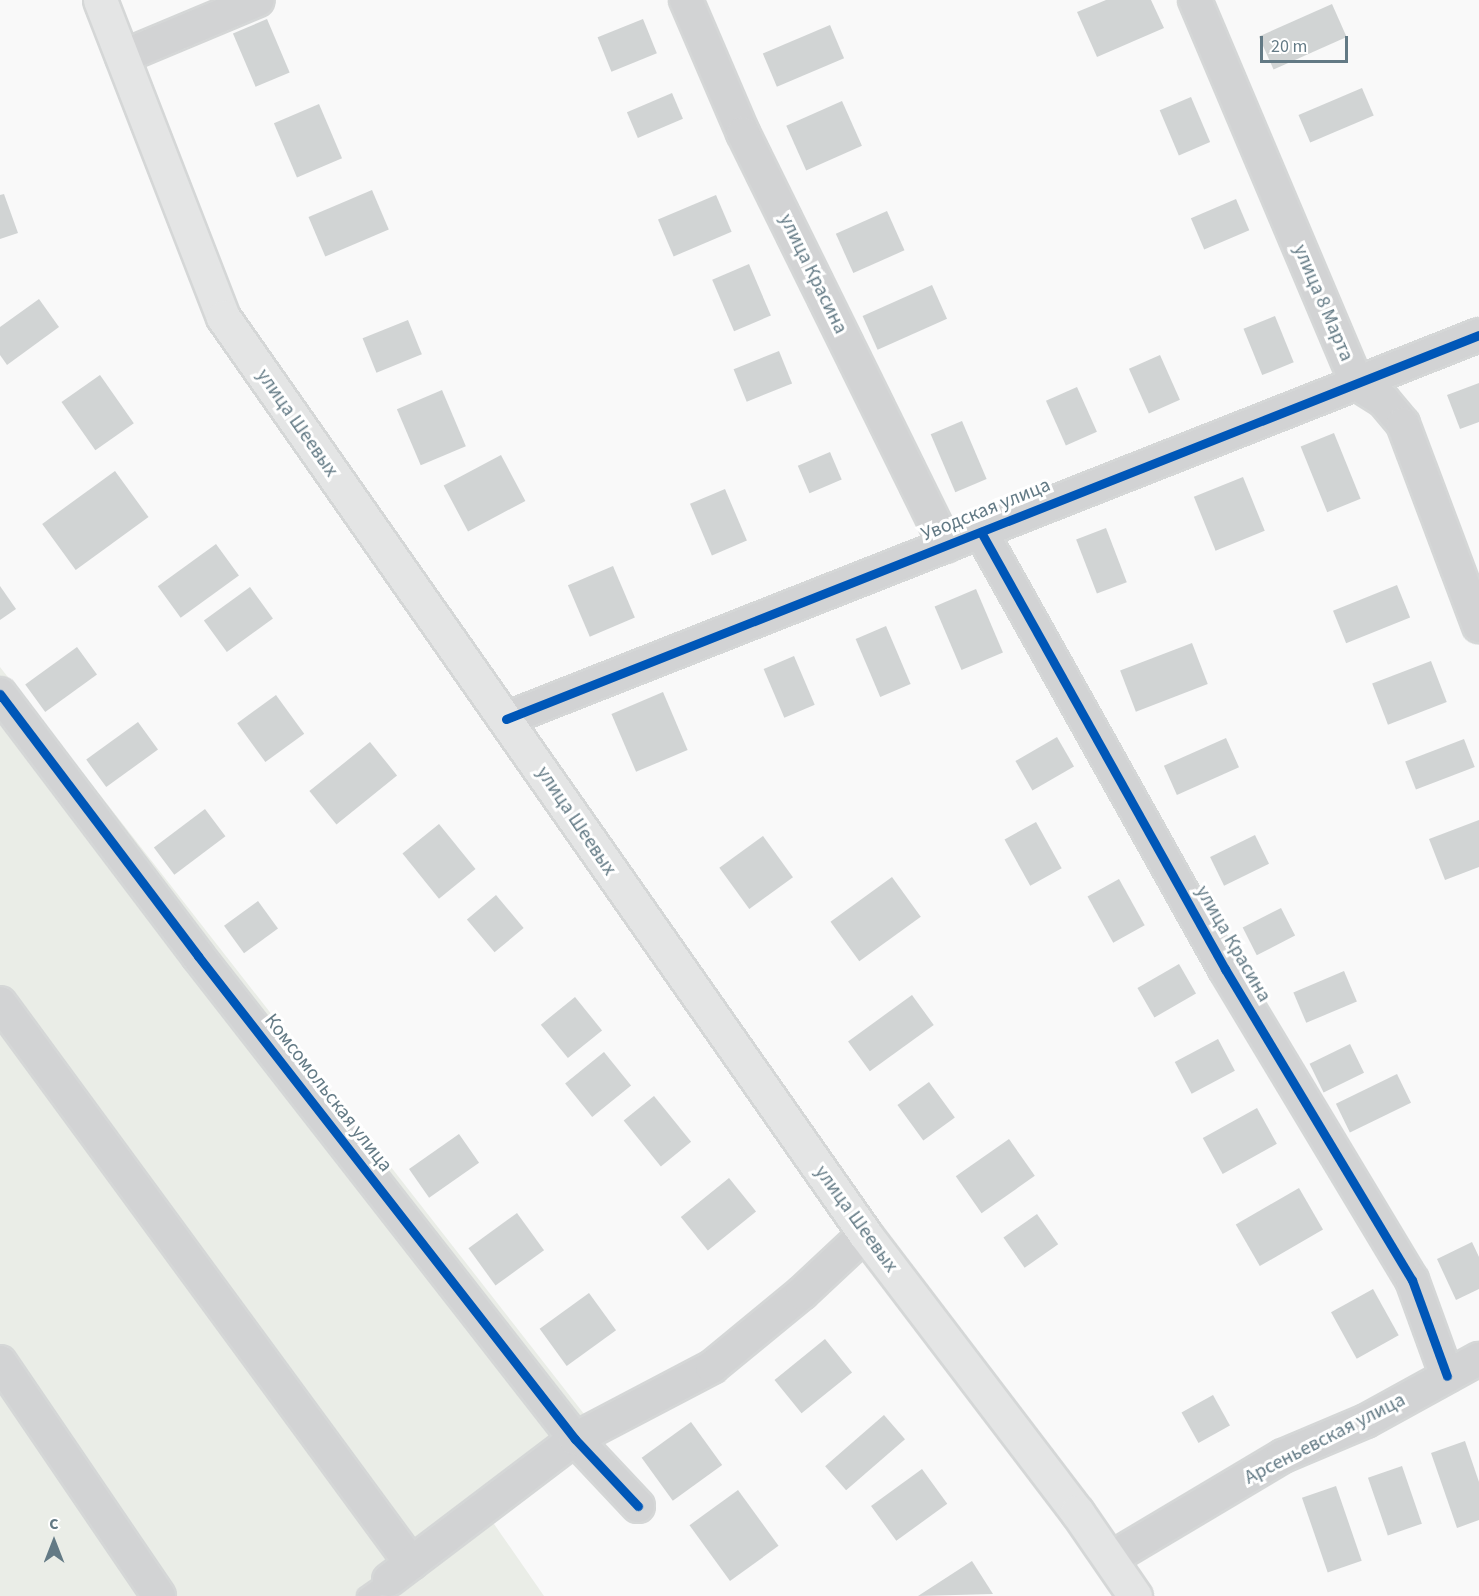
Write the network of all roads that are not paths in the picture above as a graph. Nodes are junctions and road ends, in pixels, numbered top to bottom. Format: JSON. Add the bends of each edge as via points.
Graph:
{"nodes":[{"id":1,"x":99,"y":0,"type":"edge"},
{"id":2,"x":258,"y":0,"type":"edge"},
{"id":3,"x":686,"y":0,"type":"edge"},
{"id":4,"x":1195,"y":0,"type":"edge"},
{"id":5,"x":122,"y":57,"type":"junction"},
{"id":6,"x":1479,"y":335,"type":"edge"},
{"id":7,"x":1357,"y":384,"type":"junction"},
{"id":8,"x":981,"y":532,"type":"junction"},
{"id":9,"x":946,"y":546,"type":"junction"},
{"id":10,"x":1479,"y":626,"type":"edge"},
{"id":11,"x":0,"y":694,"type":"edge"},
{"id":12,"x":507,"y":719,"type":"junction"},
{"id":13,"x":0,"y":1003,"type":"edge"},
{"id":14,"x":865,"y":1234,"type":"junction"},
{"id":15,"x":1479,"y":1359,"type":"edge"},
{"id":16,"x":0,"y":1362,"type":"edge"},
{"id":17,"x":1447,"y":1377,"type":"junction"},
{"id":18,"x":575,"y":1439,"type":"junction"},
{"id":19,"x":638,"y":1506,"type":"dead end"},
{"id":20,"x":1110,"y":1559,"type":"junction"},
{"id":21,"x":389,"y":1580,"type":"edge"},
{"id":22,"x":159,"y":1596,"type":"edge"},
{"id":23,"x":1135,"y":1596,"type":"edge"}],
"edges":[{"from":1,"to":5,"type":"main road","name":"улица Шеевых"},
{"from":2,"to":5,"type":"street"},
{"from":3,"to":9,"type":"street","name":"улица Красина","via":[[743,133]]},
{"from":4,"to":7,"type":"street","name":"улица 8 Марта"},
{"from":5,"to":12,"type":"main road","name":"улица Шеевых","via":[[222,317]]},
{"from":6,"to":7,"type":"street","name":"Уводская улица"},
{"from":7,"to":8,"type":"street","name":"Уводская улица"},
{"from":7,"to":10,"type":"street","name":"улица 8 Марта","via":[[1383,400],[1403,424]]},
{"from":8,"to":9,"type":"street","name":"Уводская улица"},
{"from":8,"to":17,"type":"street","name":"улица Красина","via":[[1225,969],[1412,1280]]},
{"from":9,"to":12,"type":"street","name":"Уводская улица"},
{"from":11,"to":18,"type":"street","name":"Комсомольская улица","via":[[198,956]]},
{"from":12,"to":14,"type":"main road","name":"улица Шеевых"},
{"from":13,"to":21,"type":"street"},
{"from":14,"to":18,"type":"street","via":[[802,1293],[712,1367]]},
{"from":14,"to":20,"type":"main road","name":"улица Шеевых"},
{"from":15,"to":17,"type":"street","name":"Арсеньевская улица"},
{"from":16,"to":22,"type":"street"},
{"from":17,"to":20,"type":"street","name":"Арсеньевская улица","via":[[1366,1422],[1283,1456]]},
{"from":18,"to":19,"type":"street","name":"Комсомольская улица"},
{"from":18,"to":21,"type":"street"},
{"from":20,"to":23,"type":"main road","name":"улица Шеевых"}]}
